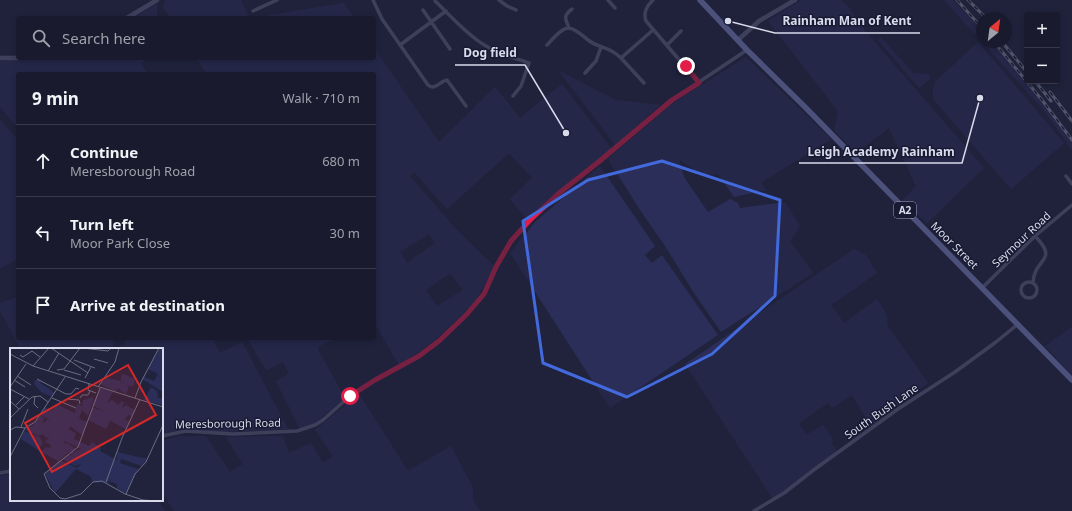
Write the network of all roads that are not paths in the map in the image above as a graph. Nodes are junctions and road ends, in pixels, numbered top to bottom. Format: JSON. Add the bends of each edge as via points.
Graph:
{"nodes":[{"id":1,"x":157,"y":0,"type":"edge"},
{"id":2,"x":277,"y":0,"type":"edge"},
{"id":3,"x":373,"y":0,"type":"edge"},
{"id":4,"x":499,"y":0,"type":"edge"},
{"id":5,"x":608,"y":0,"type":"edge"},
{"id":6,"x":653,"y":0,"type":"edge"},
{"id":7,"x":700,"y":0,"type":"edge"},
{"id":8,"x":795,"y":0,"type":"edge"},
{"id":9,"x":435,"y":1,"type":"edge"},
{"id":10,"x":615,"y":8,"type":"dead end"},
{"id":11,"x":572,"y":9,"type":"dead end"},
{"id":12,"x":423,"y":10,"type":"dead end"},
{"id":13,"x":516,"y":10,"type":"dead end"},
{"id":14,"x":253,"y":11,"type":"dead end"},
{"id":15,"x":446,"y":11,"type":"junction"},
{"id":16,"x":130,"y":16,"type":"edge"},
{"id":17,"x":431,"y":22,"type":"junction"},
{"id":18,"x":569,"y":28,"type":"junction"},
{"id":19,"x":653,"y":30,"type":"junction"},
{"id":20,"x":681,"y":30,"type":"dead end"},
{"id":21,"x":738,"y":40,"type":"junction"},
{"id":22,"x":667,"y":44,"type":"junction"},
{"id":23,"x":400,"y":45,"type":"junction"},
{"id":24,"x":547,"y":45,"type":"dead end"},
{"id":25,"x":601,"y":47,"type":"junction"},
{"id":26,"x":450,"y":49,"type":"dead end"},
{"id":27,"x":747,"y":50,"type":"junction"},
{"id":28,"x":0,"y":58,"type":"edge"},
{"id":29,"x":16,"y":58,"type":"edge"},
{"id":30,"x":621,"y":58,"type":"junction"},
{"id":31,"x":585,"y":73,"type":"dead end"},
{"id":32,"x":644,"y":83,"type":"dead end"},
{"id":33,"x":699,"y":83,"type":"junction"},
{"id":34,"x":512,"y":96,"type":"dead end"},
{"id":35,"x":466,"y":106,"type":"dead end"},
{"id":36,"x":1066,"y":176,"type":"dead end"},
{"id":37,"x":1072,"y":184,"type":"edge"},
{"id":38,"x":1072,"y":205,"type":"edge"},
{"id":39,"x":1035,"y":236,"type":"junction"},
{"id":40,"x":1033,"y":283,"type":"junction"},
{"id":41,"x":983,"y":287,"type":"junction"},
{"id":42,"x":1018,"y":324,"type":"junction"},
{"id":43,"x":1072,"y":380,"type":"edge"},
{"id":44,"x":163,"y":436,"type":"edge"},
{"id":45,"x":10,"y":471,"type":"edge"},
{"id":46,"x":0,"y":473,"type":"edge"},
{"id":47,"x":754,"y":511,"type":"edge"}],
"edges":[{"from":1,"to":16,"type":"street"},
{"from":2,"to":14,"type":"street"},
{"from":3,"to":23,"type":"street","via":[[382,19]]},
{"from":4,"to":13,"type":"street"},
{"from":5,"to":10,"type":"street"},
{"from":6,"to":19,"type":"street","via":[[645,14],[646,21]]},
{"from":7,"to":21,"type":"main road","number":"A2"},
{"from":8,"to":21,"type":"street","via":[[759,21]]},
{"from":9,"to":15,"type":"street"},
{"from":11,"to":18,"type":"street","via":[[565,18]]},
{"from":12,"to":17,"type":"street"},
{"from":15,"to":17,"type":"street"},
{"from":15,"to":34,"type":"street","via":[[481,43],[529,63],[521,86]]},
{"from":17,"to":23,"type":"street"},
{"from":17,"to":26,"type":"street"},
{"from":18,"to":24,"type":"street"},
{"from":18,"to":25,"type":"street"},
{"from":19,"to":22,"type":"street"},
{"from":19,"to":30,"type":"street"},
{"from":20,"to":22,"type":"street"},
{"from":21,"to":27,"type":"main road","name":"Moor Street","number":"A2"},
{"from":22,"to":33,"type":"street"},
{"from":23,"to":35,"type":"street","via":[[430,87],[434,88],[447,80]]},
{"from":25,"to":30,"type":"street","via":[[614,51]]},
{"from":25,"to":31,"type":"street","via":[[596,61]]},
{"from":27,"to":33,"type":"street","name":"Meresborough Road"},
{"from":27,"to":41,"type":"main road","name":"Moor Street","number":"A2"},
{"from":28,"to":29,"type":"street"},
{"from":30,"to":32,"type":"street"},
{"from":33,"to":44,"type":"street","name":"Meresborough Road","via":[[672,100],[529,221],[511,241],[484,294],[439,341],[419,356],[350,396],[315,425],[297,431],[233,434],[186,431]]},
{"from":36,"to":37,"type":"street"},
{"from":38,"to":39,"type":"street","name":"Seymour Road"},
{"from":39,"to":40,"type":"street","via":[[1044,246],[1046,254],[1033,275]]},
{"from":39,"to":41,"type":"street","name":"Seymour Road"},
{"from":40,"to":40,"type":"street","via":[[1022,285],[1024,296],[1031,297],[1035,294]]},
{"from":41,"to":42,"type":"main road","name":"Moor Street","number":"A2"},
{"from":42,"to":43,"type":"main road","name":"Moor Street","number":"A2"},
{"from":42,"to":47,"type":"street","name":"South Bush Lane","via":[[955,372],[898,409],[784,493]]},
{"from":45,"to":46,"type":"street"}]}
